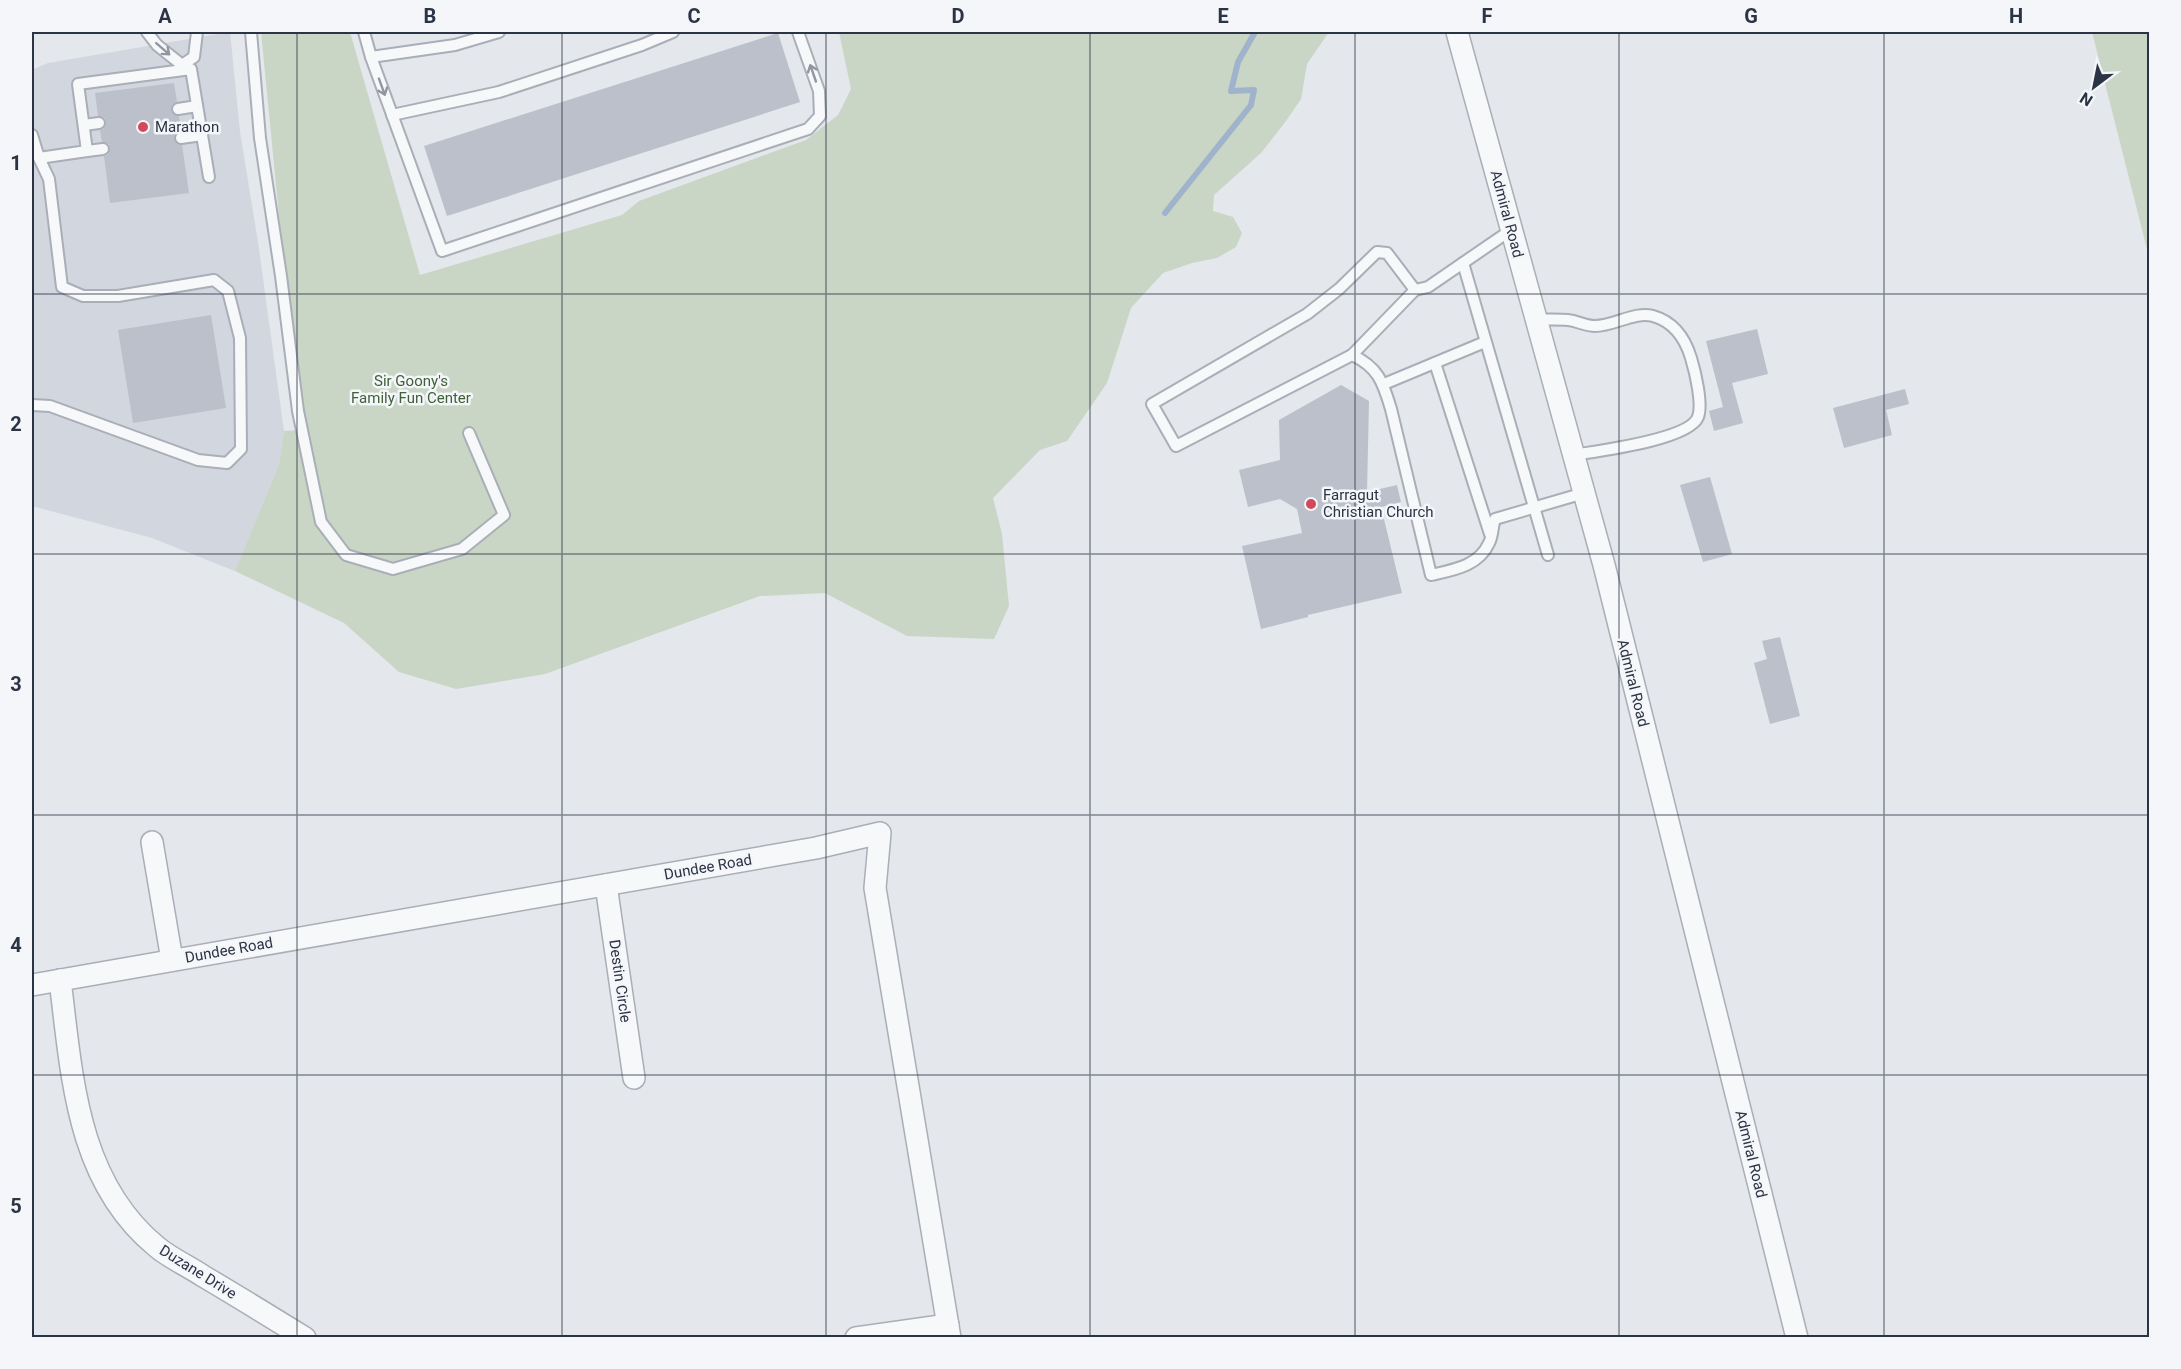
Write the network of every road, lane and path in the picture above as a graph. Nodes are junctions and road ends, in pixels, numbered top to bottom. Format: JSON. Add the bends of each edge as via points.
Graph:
{"nodes":[{"id":1,"x":147,"y":32,"type":"edge"},
{"id":2,"x":197,"y":32,"type":"edge"},
{"id":3,"x":252,"y":32,"type":"edge"},
{"id":4,"x":364,"y":32,"type":"edge"},
{"id":5,"x":499,"y":32,"type":"edge"},
{"id":6,"x":673,"y":32,"type":"edge"},
{"id":7,"x":798,"y":32,"type":"edge"},
{"id":8,"x":1457,"y":32,"type":"edge"},
{"id":9,"x":371,"y":57,"type":"junction"},
{"id":10,"x":182,"y":68,"type":"junction"},
{"id":11,"x":197,"y":106,"type":"junction"},
{"id":12,"x":178,"y":109,"type":"dead end"},
{"id":13,"x":392,"y":115,"type":"junction"},
{"id":14,"x":99,"y":123,"type":"dead end"},
{"id":15,"x":84,"y":125,"type":"junction"},
{"id":16,"x":32,"y":134,"type":"edge"},
{"id":17,"x":202,"y":135,"type":"junction"},
{"id":18,"x":181,"y":138,"type":"dead end"},
{"id":19,"x":103,"y":149,"type":"dead end"},
{"id":20,"x":87,"y":151,"type":"junction"},
{"id":21,"x":39,"y":158,"type":"junction"},
{"id":22,"x":209,"y":177,"type":"dead end"},
{"id":23,"x":1511,"y":230,"type":"junction"},
{"id":24,"x":1463,"y":263,"type":"junction"},
{"id":25,"x":1415,"y":290,"type":"junction"},
{"id":26,"x":1536,"y":319,"type":"junction"},
{"id":27,"x":1485,"y":342,"type":"junction"},
{"id":28,"x":1352,"y":355,"type":"junction"},
{"id":29,"x":1435,"y":363,"type":"junction"},
{"id":30,"x":1384,"y":384,"type":"junction"},
{"id":31,"x":32,"y":405,"type":"edge"},
{"id":32,"x":469,"y":433,"type":"dead end"},
{"id":33,"x":1574,"y":455,"type":"junction"},
{"id":34,"x":1584,"y":493,"type":"junction"},
{"id":35,"x":1533,"y":508,"type":"junction"},
{"id":36,"x":1491,"y":535,"type":"junction"},
{"id":37,"x":1548,"y":555,"type":"dead end"},
{"id":38,"x":152,"y":842,"type":"dead end"},
{"id":39,"x":606,"y":885,"type":"junction"},
{"id":40,"x":172,"y":960,"type":"junction"},
{"id":41,"x":60,"y":980,"type":"junction"},
{"id":42,"x":32,"y":985,"type":"edge"},
{"id":43,"x":634,"y":1078,"type":"dead end"},
{"id":44,"x":949,"y":1331,"type":"edge"},
{"id":45,"x":304,"y":1338,"type":"edge"},
{"id":46,"x":856,"y":1338,"type":"edge"},
{"id":47,"x":1797,"y":1338,"type":"edge"}],
"edges":[{"from":1,"to":10,"type":"lane","one_way":true},
{"from":2,"to":10,"type":"lane","via":[[194,57]]},
{"from":3,"to":32,"type":"lane","via":[[260,138],[298,411],[321,522],[346,555],[393,569],[462,549],[504,515]]},
{"from":4,"to":9,"type":"lane"},
{"from":5,"to":9,"type":"lane","via":[[455,45]]},
{"from":6,"to":13,"type":"lane","via":[[499,92]]},
{"from":13,"to":7,"type":"lane","one_way":true,"via":[[442,251],[808,129],[820,116],[819,92]]},
{"from":8,"to":23,"type":"street","name":"Admiral Road"},
{"from":9,"to":13,"type":"lane","one_way":true},
{"from":10,"to":11,"type":"lane","via":[[191,69]]},
{"from":10,"to":15,"type":"lane","via":[[78,84]]},
{"from":11,"to":12,"type":"lane"},
{"from":11,"to":17,"type":"lane"},
{"from":14,"to":15,"type":"lane"},
{"from":15,"to":20,"type":"lane"},
{"from":16,"to":21,"type":"lane"},
{"from":17,"to":18,"type":"lane"},
{"from":17,"to":22,"type":"lane"},
{"from":19,"to":20,"type":"lane"},
{"from":20,"to":21,"type":"lane"},
{"from":21,"to":31,"type":"lane","via":[[49,179],[62,287],[83,297],[118,296],[214,279],[228,291],[240,338],[241,449],[227,463],[198,460],[50,406]]},
{"from":23,"to":24,"type":"lane"},
{"from":23,"to":26,"type":"street","name":"Admiral Road"},
{"from":24,"to":25,"type":"lane","via":[[1428,287]]},
{"from":24,"to":27,"type":"lane"},
{"from":25,"to":28,"type":"lane"},
{"from":25,"to":28,"type":"lane","via":[[1387,254],[1377,252],[1307,314],[1152,404],[1176,447]]},
{"from":26,"to":33,"type":"street","name":"Admiral Road"},
{"from":26,"to":33,"type":"lane","via":[[1596,326],[1651,315],[1681,333],[1694,368],[1699,403],[1698,417],[1693,423],[1679,432],[1641,444]]},
{"from":27,"to":29,"type":"lane"},
{"from":27,"to":35,"type":"lane"},
{"from":28,"to":30,"type":"lane","via":[[1367,362]]},
{"from":29,"to":30,"type":"lane"},
{"from":29,"to":36,"type":"lane"},
{"from":30,"to":36,"type":"lane","via":[[1431,574],[1465,567],[1479,557]]},
{"from":33,"to":34,"type":"street","name":"Admiral Road"},
{"from":34,"to":35,"type":"lane"},
{"from":34,"to":47,"type":"street","name":"Admiral Road"},
{"from":35,"to":36,"type":"lane","via":[[1495,519]]},
{"from":35,"to":37,"type":"lane"},
{"from":38,"to":40,"type":"street"},
{"from":39,"to":40,"type":"street","name":"Dundee Road"},
{"from":39,"to":43,"type":"street","name":"Destin Circle"},
{"from":39,"to":44,"type":"street","name":"Dundee Road","via":[[880,833],[875,888]]},
{"from":40,"to":41,"type":"street","name":"Dundee Road"},
{"from":41,"to":42,"type":"street","name":"Dundee Road"},
{"from":41,"to":45,"type":"street","name":"Duzane Drive","via":[[74,1094],[86,1138],[101,1177],[128,1218],[157,1247]]},
{"from":44,"to":46,"type":"street"}]}
